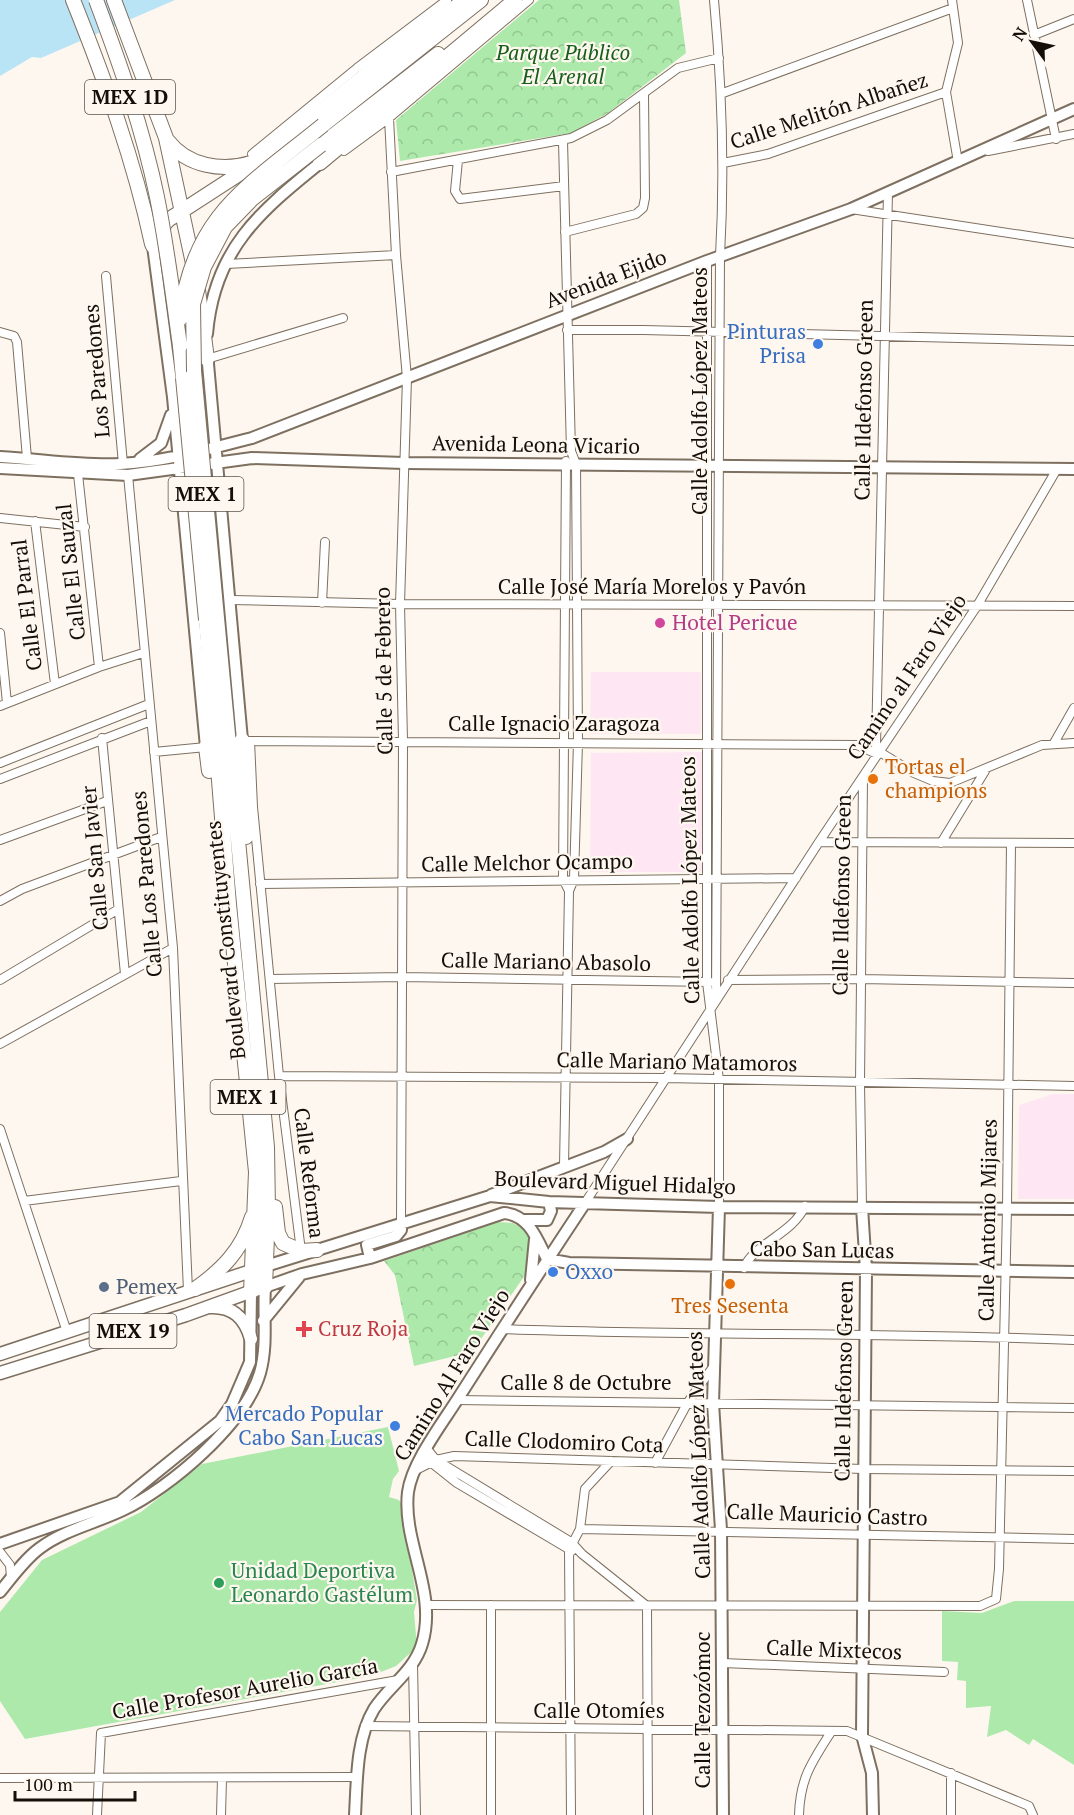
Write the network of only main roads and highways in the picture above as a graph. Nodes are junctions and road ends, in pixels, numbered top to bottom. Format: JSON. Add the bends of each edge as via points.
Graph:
{"nodes":[{"id":1,"x":73,"y":0,"type":"edge"},
{"id":2,"x":96,"y":0,"type":"edge"},
{"id":3,"x":114,"y":0,"type":"edge"},
{"id":4,"x":465,"y":0,"type":"edge"},
{"id":5,"x":481,"y":0,"type":"edge"},
{"id":6,"x":511,"y":0,"type":"edge"},
{"id":7,"x":515,"y":0,"type":"edge"},
{"id":8,"x":166,"y":138,"type":"junction"},
{"id":9,"x":255,"y":157,"type":"junction"},
{"id":10,"x":320,"y":163,"type":"road end"},
{"id":11,"x":175,"y":176,"type":"junction"},
{"id":12,"x":139,"y":186,"type":"junction"},
{"id":13,"x":183,"y":210,"type":"junction"},
{"id":14,"x":180,"y":346,"type":"junction"},
{"id":15,"x":207,"y":359,"type":"road end"},
{"id":16,"x":211,"y":619,"type":"junction"},
{"id":17,"x":206,"y":747,"type":"road end"},
{"id":18,"x":229,"y":904,"type":"junction"},
{"id":19,"x":267,"y":1147,"type":"junction"},
{"id":20,"x":256,"y":1201,"type":"junction"},
{"id":21,"x":316,"y":1250,"type":"road end"},
{"id":22,"x":260,"y":1268,"type":"junction"},
{"id":23,"x":258,"y":1289,"type":"joint"},
{"id":24,"x":191,"y":1290,"type":"junction"},
{"id":25,"x":206,"y":1307,"type":"junction"},
{"id":26,"x":251,"y":1339,"type":"road end"},
{"id":27,"x":0,"y":1354,"type":"edge"},
{"id":28,"x":0,"y":1373,"type":"edge"}],
"edges":[{"from":1,"to":12,"type":"highway","via":[[117,113]]},
{"from":2,"to":14,"type":"highway","number":"MEX 1D","bridge":true,"via":[[143,140],[163,231]]},
{"from":3,"to":8,"type":"highway","number":"MEX 1D"},
{"from":4,"to":9,"type":"highway"},
{"from":5,"to":14,"type":"highway","bridge":true,"via":[[235,198],[207,231],[187,276]]},
{"from":6,"to":16,"type":"highway","name":"Boulevard Constituyentes","number":"MEX 1","bridge":true,"via":[[252,199],[225,227],[214,247],[193,303]]},
{"from":7,"to":10,"type":"highway"},
{"from":8,"to":9,"type":"highway","via":[[181,154],[205,165],[231,167]]},
{"from":8,"to":11,"type":"highway","number":"MEX 1D"},
{"from":9,"to":13,"type":"highway"},
{"from":11,"to":12,"type":"highway","via":[[167,192],[161,195]]},
{"from":11,"to":13,"type":"highway","number":"MEX 1D"},
{"from":12,"to":13,"type":"highway","via":[[153,246],[161,227]]},
{"from":13,"to":15,"type":"highway","number":"MEX 1D"},
{"from":14,"to":16,"type":"highway","number":"MEX 1","bridge":true},
{"from":16,"to":18,"type":"highway","number":"MEX 1"},
{"from":16,"to":19,"type":"highway","name":"Boulevard Constituyentes","number":"MEX 1","via":[[240,741],[243,902]]},
{"from":17,"to":18,"type":"highway"},
{"from":18,"to":20,"type":"highway","name":"Boulevard Constituyentes","number":"MEX 1"},
{"from":19,"to":21,"type":"highway","via":[[280,1238],[285,1245],[301,1251]]},
{"from":19,"to":22,"type":"highway","name":"Boulevard Constituyentes","number":"MEX 1"},
{"from":20,"to":22,"type":"highway","name":"Boulevard Constituyentes","number":"MEX 1"},
{"from":20,"to":24,"type":"highway","via":[[238,1250],[222,1269]]},
{"from":22,"to":23,"type":"highway","name":"Boulevard Constituyentes","number":"MEX 1"},
{"from":22,"to":24,"type":"main road","name":"Boulevard Miguel Hidalgo","number":"MEX 19"},
{"from":23,"to":25,"type":"main road","name":"Boulevard Miguel Hidalgo","number":"MEX 19"},
{"from":24,"to":27,"type":"main road","name":"Boulevard Miguel Hidalgo","number":"MEX 19"},
{"from":25,"to":26,"type":"main road","via":[[238,1314]]},
{"from":25,"to":28,"type":"main road","name":"Boulevard Miguel Hidalgo","number":"MEX 19"}]}
